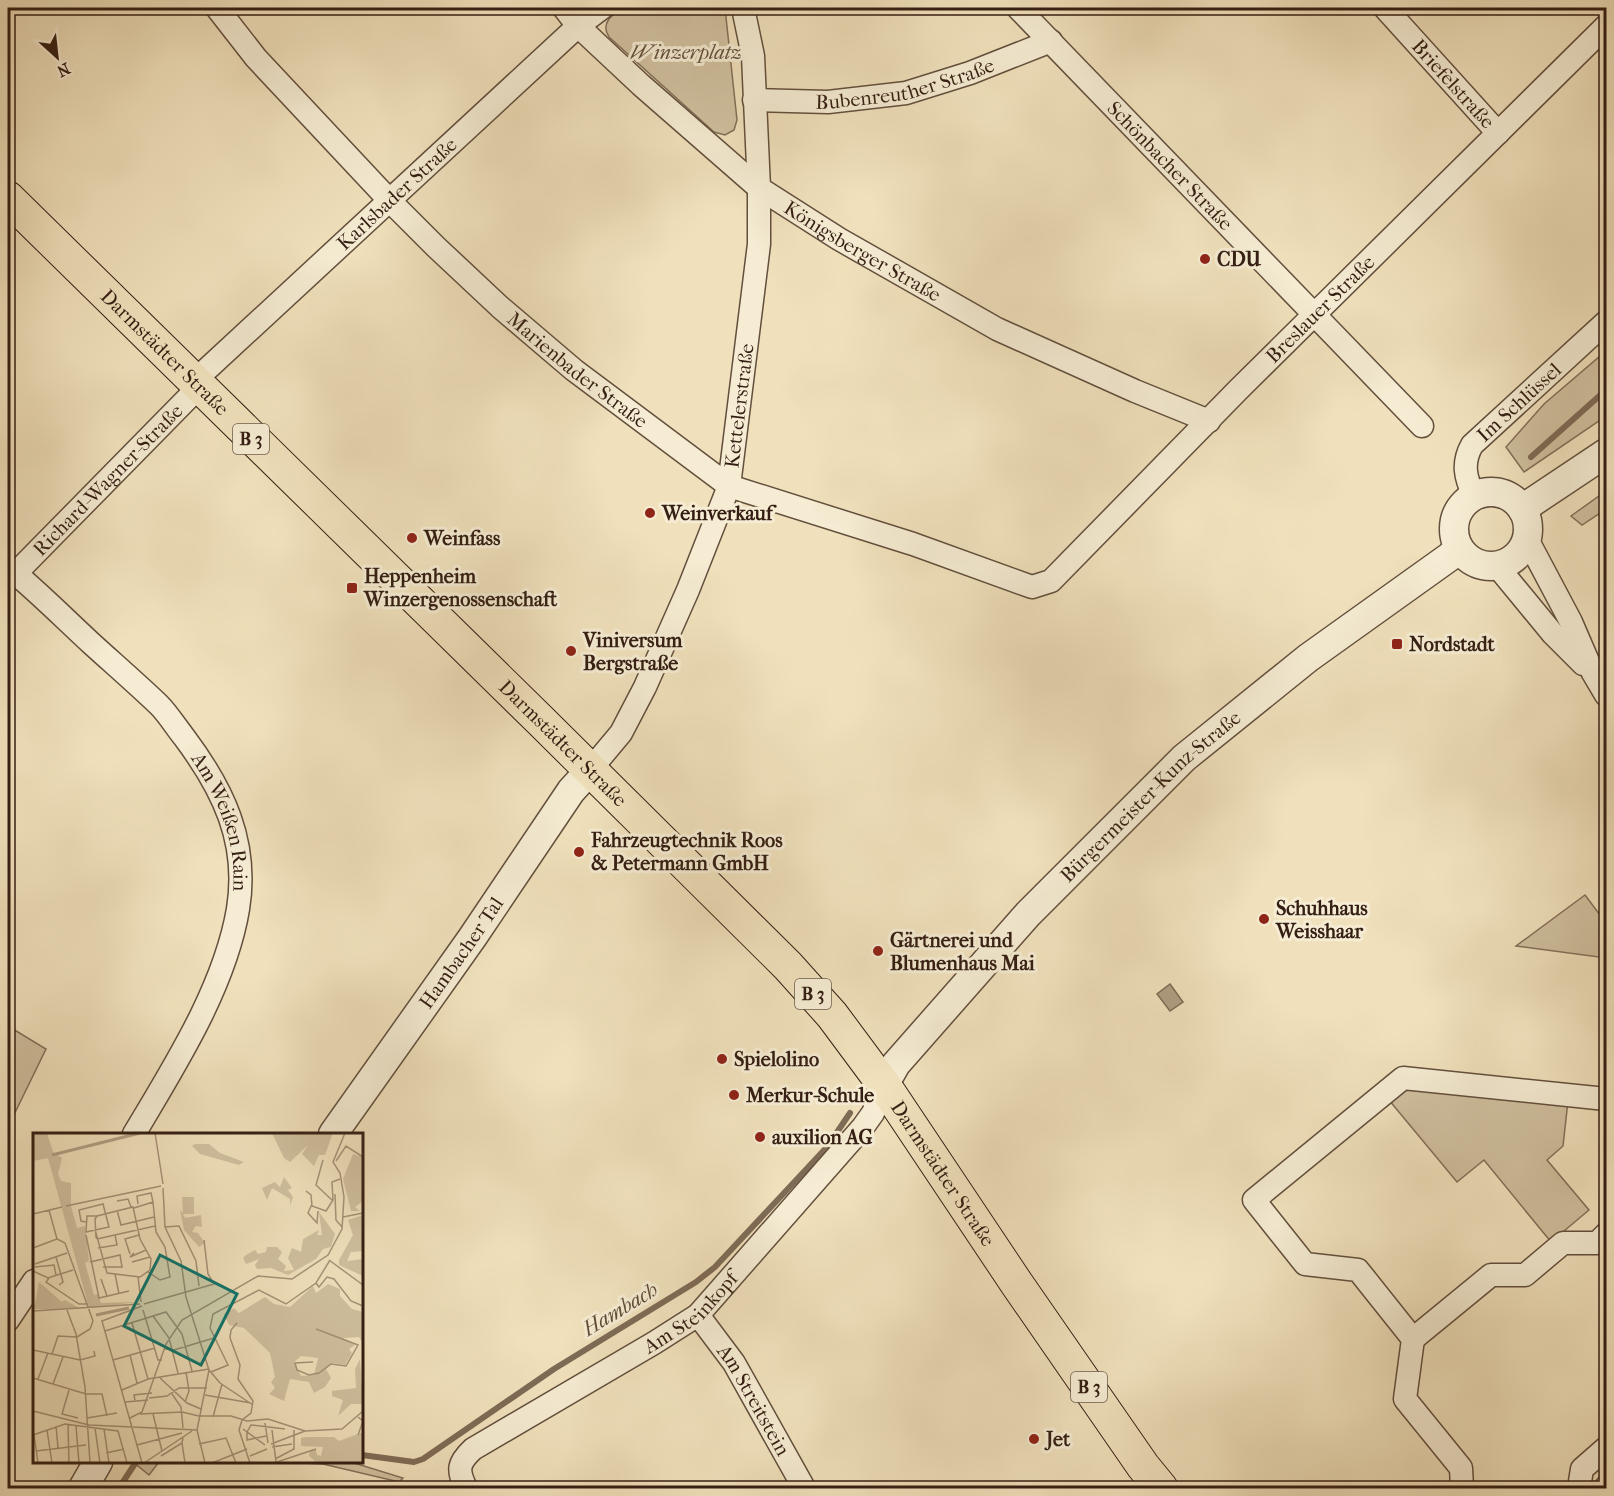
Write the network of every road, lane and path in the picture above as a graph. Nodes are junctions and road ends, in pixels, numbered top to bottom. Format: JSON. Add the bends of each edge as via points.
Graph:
{"nodes":[{"id":1,"x":217,"y":8,"type":"edge"},
{"id":2,"x":564,"y":8,"type":"edge"},
{"id":3,"x":602,"y":8,"type":"edge"},
{"id":4,"x":743,"y":8,"type":"edge"},
{"id":5,"x":1018,"y":8,"type":"edge"},
{"id":6,"x":1385,"y":8,"type":"edge"},
{"id":7,"x":578,"y":26,"type":"junction"},
{"id":8,"x":1606,"y":26,"type":"edge"},
{"id":9,"x":1051,"y":41,"type":"junction"},
{"id":10,"x":754,"y":100,"type":"junction"},
{"id":11,"x":1498,"y":133,"type":"junction"},
{"id":12,"x":759,"y":188,"type":"junction"},
{"id":13,"x":8,"y":198,"type":"edge"},
{"id":14,"x":390,"y":201,"type":"junction"},
{"id":15,"x":1314,"y":316,"type":"junction"},
{"id":16,"x":1606,"y":322,"type":"edge"},
{"id":17,"x":196,"y":385,"type":"junction"},
{"id":18,"x":1209,"y":421,"type":"junction"},
{"id":19,"x":1422,"y":426,"type":"dead end"},
{"id":20,"x":1606,"y":453,"type":"edge"},
{"id":21,"x":729,"y":486,"type":"junction"},
{"id":22,"x":1474,"y":496,"type":"junction"},
{"id":23,"x":1522,"y":509,"type":"junction"},
{"id":24,"x":1527,"y":539,"type":"junction"},
{"id":25,"x":1460,"y":550,"type":"junction"},
{"id":26,"x":1497,"y":566,"type":"junction"},
{"id":27,"x":11,"y":571,"type":"edge"},
{"id":28,"x":1032,"y":587,"type":"joint"},
{"id":29,"x":1593,"y":673,"type":"junction"},
{"id":30,"x":1606,"y":695,"type":"edge"},
{"id":31,"x":590,"y":771,"type":"junction"},
{"id":32,"x":884,"y":1085,"type":"junction"},
{"id":33,"x":1606,"y":1099,"type":"edge"},
{"id":34,"x":135,"y":1133,"type":"edge"},
{"id":35,"x":334,"y":1133,"type":"edge"},
{"id":36,"x":1606,"y":1234,"type":"edge"},
{"id":37,"x":33,"y":1282,"type":"edge"},
{"id":38,"x":698,"y":1315,"type":"junction"},
{"id":39,"x":8,"y":1320,"type":"edge"},
{"id":40,"x":1413,"y":1339,"type":"junction"},
{"id":41,"x":1606,"y":1448,"type":"edge"},
{"id":42,"x":97,"y":1463,"type":"edge"},
{"id":43,"x":84,"y":1488,"type":"edge"},
{"id":44,"x":466,"y":1488,"type":"edge"},
{"id":45,"x":804,"y":1488,"type":"edge"},
{"id":46,"x":1161,"y":1488,"type":"edge"},
{"id":47,"x":1462,"y":1488,"type":"edge"},
{"id":48,"x":1578,"y":1488,"type":"edge"},
{"id":49,"x":1585,"y":1488,"type":"edge"}],
"edges":[{"from":1,"to":14,"type":"street","name":"Marienbader Straße","via":[[256,58]]},
{"from":2,"to":7,"type":"street","name":"Königsberger Straße"},
{"from":3,"to":7,"type":"street","name":"Karlsbader Straße"},
{"from":4,"to":10,"type":"street","name":"Kettelerstraße","via":[[753,56]]},
{"from":5,"to":9,"type":"street","name":"Schönbacher Straße"},
{"from":6,"to":11,"type":"street","name":"Briefelstraße"},
{"from":7,"to":12,"type":"street","name":"Königsberger Straße"},
{"from":7,"to":14,"type":"street","name":"Karlsbader Straße"},
{"from":8,"to":11,"type":"street","name":"Breslauer Straße"},
{"from":9,"to":10,"type":"street","name":"Bubenreuther Straße","via":[[906,93],[828,102]]},
{"from":9,"to":15,"type":"street","name":"Schönbacher Straße"},
{"from":10,"to":12,"type":"street","name":"Kettelerstraße"},
{"from":11,"to":15,"type":"street","name":"Breslauer Straße"},
{"from":12,"to":18,"type":"street","name":"Königsberger Straße","via":[[997,329]]},
{"from":12,"to":21,"type":"street","name":"Kettelerstraße","via":[[759,244]]},
{"from":13,"to":17,"type":"main road","name":"Darmstädter Straße","number":"B 3"},
{"from":14,"to":17,"type":"street","name":"Karlsbader Straße","via":[[205,371]]},
{"from":14,"to":21,"type":"street","name":"Marienbader Straße","via":[[500,307],[558,356]]},
{"from":15,"to":18,"type":"street","name":"Breslauer Straße"},
{"from":15,"to":19,"type":"street","name":"Schönbacher Straße"},
{"from":16,"to":22,"type":"street","name":"Im Schlüssel","via":[[1472,445],[1464,468]]},
{"from":17,"to":27,"type":"street","name":"Richard-Wagner-Straße","via":[[188,398]]},
{"from":17,"to":31,"type":"main road","name":"Darmstädter Straße","number":"B 3"},
{"from":18,"to":28,"type":"street","name":"Breslauer Straße","via":[[1051,580]]},
{"from":20,"to":23,"type":"street"},
{"from":21,"to":28,"type":"street","name":"Marienbader Straße","via":[[913,544]]},
{"from":21,"to":31,"type":"street","name":"Kettelerstraße","via":[[645,687],[621,733]]},
{"from":22,"to":23,"type":"street","via":[[1496,492]]},
{"from":22,"to":25,"type":"street","via":[[1456,514],[1454,539]]},
{"from":23,"to":24,"type":"street"},
{"from":24,"to":26,"type":"street","via":[[1516,557]]},
{"from":24,"to":29,"type":"street"},
{"from":25,"to":26,"type":"street","via":[[1476,564]]},
{"from":25,"to":32,"type":"street","name":"Bürgermeister-Kunz-Straße","via":[[1308,658],[1177,765],[1028,914],[896,1064]]},
{"from":26,"to":29,"type":"street","via":[[1553,634]]},
{"from":27,"to":34,"type":"street","name":"Am Weißen Rain","via":[[160,706],[217,785],[235,831],[240,893],[227,954],[171,1074]]},
{"from":29,"to":30,"type":"street"},
{"from":31,"to":32,"type":"main road","name":"Darmstädter Straße","number":"B 3","via":[[788,966],[839,1023]]},
{"from":31,"to":35,"type":"street","name":"Hambacher Tal","via":[[571,791]]},
{"from":32,"to":38,"type":"street","name":"Am Steinkopf","via":[[863,1127]]},
{"from":32,"to":46,"type":"main road","name":"Darmstädter Straße","number":"B 3","via":[[1017,1284]]},
{"from":33,"to":40,"type":"street","via":[[1403,1078],[1254,1200],[1305,1264],[1358,1270]]},
{"from":36,"to":40,"type":"street","via":[[1597,1243],[1563,1243],[1525,1275],[1491,1275]]},
{"from":37,"to":39,"type":"street"},
{"from":38,"to":44,"type":"street","name":"Am Steinkopf","via":[[473,1449],[462,1459],[459,1475]]},
{"from":38,"to":45,"type":"street","name":"Am Streitstein","via":[[734,1363]]},
{"from":40,"to":47,"type":"street","via":[[1406,1400],[1461,1468]]},
{"from":41,"to":48,"type":"street","via":[[1582,1469]]},
{"from":42,"to":43,"type":"street"},
{"from":48,"to":49,"type":"street"}]}
